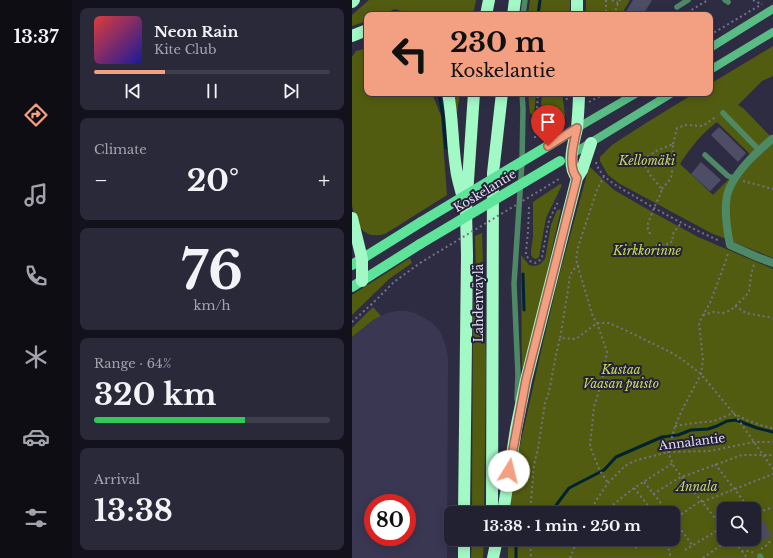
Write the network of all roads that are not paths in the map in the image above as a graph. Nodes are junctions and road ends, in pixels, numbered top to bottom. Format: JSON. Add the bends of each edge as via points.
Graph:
{"nodes":[{"id":1,"x":515,"y":0,"type":"edge"},
{"id":2,"x":525,"y":0,"type":"edge"},
{"id":3,"x":577,"y":0,"type":"edge"},
{"id":4,"x":688,"y":0,"type":"edge"},
{"id":5,"x":489,"y":1,"type":"edge"},
{"id":6,"x":677,"y":7,"type":"dead end"},
{"id":7,"x":773,"y":9,"type":"edge"},
{"id":8,"x":487,"y":12,"type":"edge"},
{"id":9,"x":513,"y":12,"type":"edge"},
{"id":10,"x":523,"y":12,"type":"edge"},
{"id":11,"x":578,"y":12,"type":"edge"},
{"id":12,"x":364,"y":31,"type":"edge"},
{"id":13,"x":773,"y":32,"type":"edge"},
{"id":14,"x":352,"y":36,"type":"edge"},
{"id":15,"x":713,"y":46,"type":"edge"},
{"id":16,"x":713,"y":68,"type":"edge"},
{"id":17,"x":449,"y":96,"type":"edge"},
{"id":18,"x":474,"y":96,"type":"edge"},
{"id":19,"x":502,"y":96,"type":"edge"},
{"id":20,"x":522,"y":96,"type":"edge"},
{"id":21,"x":579,"y":96,"type":"edge"},
{"id":22,"x":632,"y":96,"type":"edge"},
{"id":23,"x":667,"y":96,"type":"edge"},
{"id":24,"x":723,"y":112,"type":"road end"},
{"id":25,"x":577,"y":128,"type":"junction"},
{"id":26,"x":773,"y":138,"type":"edge"},
{"id":27,"x":591,"y":143,"type":"junction"},
{"id":28,"x":759,"y":150,"type":"junction"},
{"id":29,"x":572,"y":154,"type":"junction"},
{"id":30,"x":705,"y":155,"type":"dead end"},
{"id":31,"x":577,"y":178,"type":"junction"},
{"id":32,"x":734,"y":178,"type":"junction"},
{"id":33,"x":466,"y":210,"type":"junction"},
{"id":34,"x":352,"y":218,"type":"edge"},
{"id":35,"x":357,"y":262,"type":"edge"},
{"id":36,"x":773,"y":263,"type":"edge"},
{"id":37,"x":352,"y":271,"type":"edge"},
{"id":38,"x":357,"y":284,"type":"edge"},
{"id":39,"x":516,"y":429,"type":"junction"},
{"id":40,"x":464,"y":506,"type":"edge"},
{"id":41,"x":492,"y":506,"type":"edge"},
{"id":42,"x":504,"y":506,"type":"edge"},
{"id":43,"x":464,"y":546,"type":"edge"},
{"id":44,"x":492,"y":546,"type":"edge"},
{"id":45,"x":495,"y":546,"type":"edge"},
{"id":46,"x":464,"y":558,"type":"edge"},
{"id":47,"x":492,"y":558,"type":"edge"}],
"edges":[{"from":1,"to":9,"type":"highway"},
{"from":2,"to":10,"type":"lane"},
{"from":3,"to":11,"type":"highway"},
{"from":4,"to":6,"type":"lane"},
{"from":5,"to":8,"type":"highway"},
{"from":7,"to":15,"type":"main road"},
{"from":12,"to":14,"type":"highway"},
{"from":13,"to":16,"type":"main road"},
{"from":17,"to":33,"type":"highway","via":[[456,169]]},
{"from":18,"to":33,"type":"highway","name":"Lahdenväylä"},
{"from":19,"to":41,"type":"highway","name":"Lahdenväylä","via":[[493,173]]},
{"from":20,"to":39,"type":"lane","via":[[522,162],[514,284],[518,375]]},
{"from":21,"to":25,"type":"highway"},
{"from":22,"to":25,"type":"main road","name":"Koskelantie"},
{"from":23,"to":27,"type":"main road","name":"Koskelantie"},
{"from":24,"to":28,"type":"lane"},
{"from":25,"to":29,"type":"highway"},
{"from":25,"to":35,"type":"main road","name":"Koskelantie","bridge":true},
{"from":26,"to":28,"type":"street"},
{"from":27,"to":29,"type":"main road","name":"Koskelantie"},
{"from":27,"to":31,"type":"highway"},
{"from":28,"to":32,"type":"street"},
{"from":29,"to":31,"type":"highway","via":[[573,170]]},
{"from":29,"to":38,"type":"main road","name":"Koskelantie","bridge":true},
{"from":30,"to":32,"type":"lane","via":[[728,176]]},
{"from":31,"to":39,"type":"highway"},
{"from":32,"to":36,"type":"street","via":[[727,195],[727,229],[730,245]]},
{"from":33,"to":40,"type":"highway","name":"Lahdenväylä"},
{"from":34,"to":35,"type":"highway"},
{"from":35,"to":38,"type":"highway"},
{"from":37,"to":38,"type":"highway"},
{"from":39,"to":42,"type":"highway"},
{"from":43,"to":46,"type":"highway"},
{"from":44,"to":47,"type":"highway"},
{"from":45,"to":47,"type":"highway"}]}
